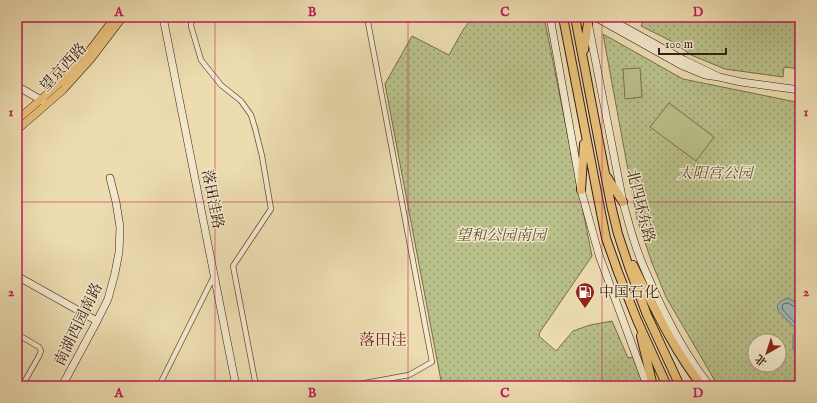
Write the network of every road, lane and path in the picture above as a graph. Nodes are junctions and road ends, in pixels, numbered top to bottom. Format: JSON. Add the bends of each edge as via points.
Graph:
{"nodes":[{"id":1,"x":115,"y":17,"type":"edge"},
{"id":2,"x":123,"y":17,"type":"edge"},
{"id":3,"x":162,"y":17,"type":"edge"},
{"id":4,"x":192,"y":17,"type":"edge"},
{"id":5,"x":367,"y":17,"type":"edge"},
{"id":6,"x":550,"y":17,"type":"edge"},
{"id":7,"x":563,"y":17,"type":"edge"},
{"id":8,"x":575,"y":17,"type":"edge"},
{"id":9,"x":595,"y":17,"type":"edge"},
{"id":10,"x":606,"y":17,"type":"edge"},
{"id":11,"x":588,"y":20,"type":"edge"},
{"id":12,"x":583,"y":56,"type":"junction"},
{"id":13,"x":719,"y":77,"type":"junction"},
{"id":14,"x":17,"y":86,"type":"edge"},
{"id":15,"x":800,"y":90,"type":"edge"},
{"id":16,"x":44,"y":102,"type":"junction"},
{"id":17,"x":17,"y":120,"type":"edge"},
{"id":18,"x":17,"y":130,"type":"edge"},
{"id":19,"x":585,"y":134,"type":"junction"},
{"id":20,"x":605,"y":174,"type":"junction"},
{"id":21,"x":110,"y":178,"type":"dead end"},
{"id":22,"x":581,"y":190,"type":"junction"},
{"id":23,"x":623,"y":202,"type":"junction"},
{"id":24,"x":618,"y":234,"type":"junction"},
{"id":25,"x":214,"y":275,"type":"junction"},
{"id":26,"x":17,"y":276,"type":"edge"},
{"id":27,"x":637,"y":320,"type":"junction"},
{"id":28,"x":97,"y":321,"type":"junction"},
{"id":29,"x":17,"y":334,"type":"edge"},
{"id":30,"x":22,"y":386,"type":"edge"},
{"id":31,"x":62,"y":386,"type":"edge"},
{"id":32,"x":159,"y":386,"type":"edge"},
{"id":33,"x":236,"y":386,"type":"edge"},
{"id":34,"x":256,"y":386,"type":"edge"},
{"id":35,"x":349,"y":386,"type":"edge"},
{"id":36,"x":646,"y":386,"type":"edge"},
{"id":37,"x":653,"y":386,"type":"edge"},
{"id":38,"x":667,"y":386,"type":"edge"},
{"id":39,"x":680,"y":386,"type":"edge"},
{"id":40,"x":702,"y":386,"type":"edge"},
{"id":41,"x":710,"y":386,"type":"edge"}],
"edges":[{"from":1,"to":16,"type":"main road","name":"望京西路","via":[[83,60]]},
{"from":2,"to":16,"type":"main road","name":"望京西路","via":[[63,90]]},
{"from":3,"to":25,"type":"street","name":"落田洼路"},
{"from":4,"to":34,"type":"street","via":[[201,60],[220,84],[242,101],[251,115],[262,156],[271,209],[233,266]]},
{"from":5,"to":35,"type":"street","via":[[432,362],[409,375]]},
{"from":6,"to":22,"type":"street"},
{"from":7,"to":19,"type":"highway"},
{"from":8,"to":12,"type":"highway","name":"北四环东路"},
{"from":9,"to":13,"type":"street","via":[[681,65],[705,75]]},
{"from":10,"to":13,"type":"street"},
{"from":11,"to":12,"type":"highway"},
{"from":11,"to":23,"type":"street","name":"北四环东路"},
{"from":12,"to":20,"type":"highway","name":"北四环东路"},
{"from":13,"to":15,"type":"street"},
{"from":14,"to":16,"type":"street"},
{"from":16,"to":17,"type":"main road","name":"望京西路"},
{"from":16,"to":18,"type":"main road","name":"望京西路"},
{"from":19,"to":22,"type":"highway"},
{"from":19,"to":27,"type":"highway","via":[[606,238]]},
{"from":20,"to":23,"type":"highway"},
{"from":20,"to":24,"type":"highway","name":"北四环东路"},
{"from":21,"to":28,"type":"street","name":"南湖西园南路","via":[[120,227],[119,252],[108,298]]},
{"from":22,"to":36,"type":"street","via":[[599,256]]},
{"from":23,"to":41,"type":"street","name":"北四环东路","via":[[639,256],[670,325]]},
{"from":24,"to":39,"type":"highway","name":"北四环东路","via":[[647,314]]},
{"from":24,"to":40,"type":"highway","via":[[673,343]]},
{"from":25,"to":32,"type":"street"},
{"from":25,"to":33,"type":"street","name":"落田洼路"},
{"from":26,"to":28,"type":"street"},
{"from":27,"to":37,"type":"highway"},
{"from":27,"to":38,"type":"highway"},
{"from":28,"to":31,"type":"street","name":"南湖西园南路"},
{"from":29,"to":30,"type":"street","via":[[39,347],[41,351]]}]}
